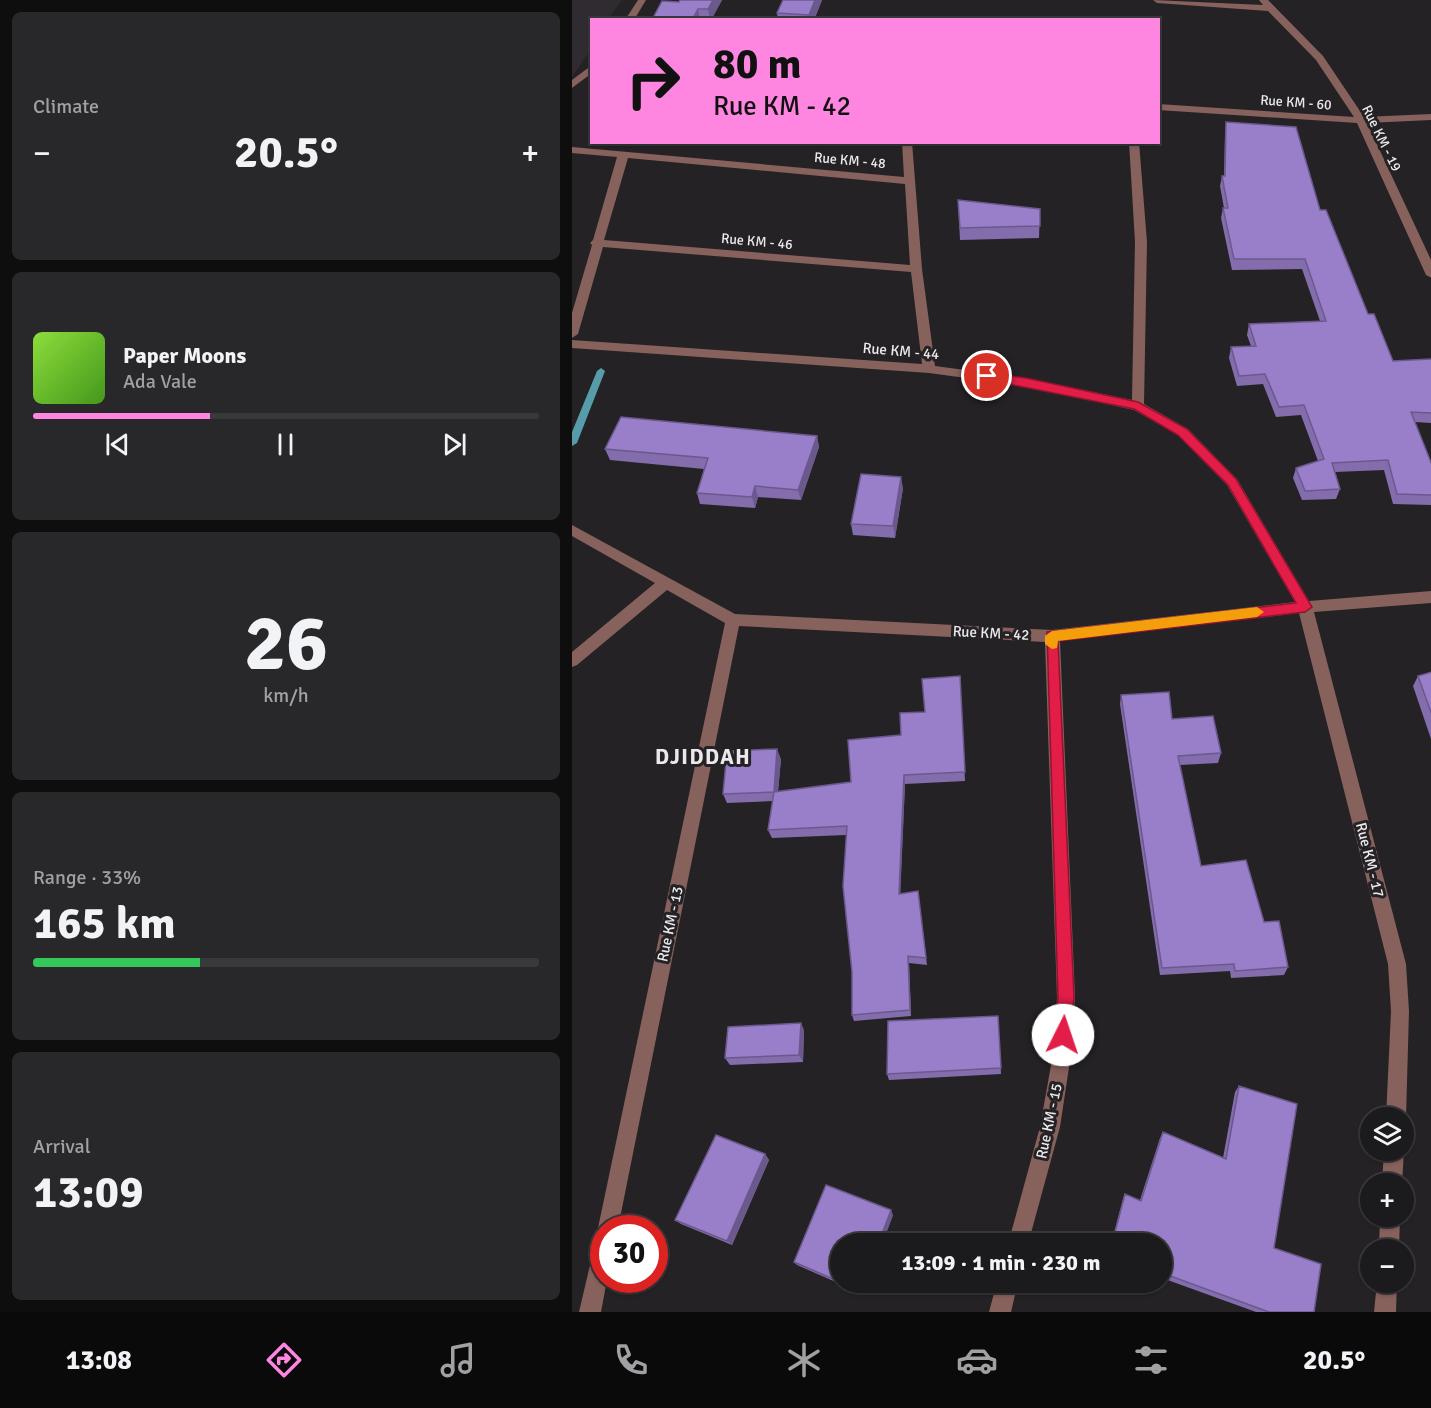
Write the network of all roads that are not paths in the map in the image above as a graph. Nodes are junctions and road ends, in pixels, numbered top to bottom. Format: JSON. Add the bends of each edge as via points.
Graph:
{"nodes":[{"id":1,"x":642,"y":0,"type":"edge"},
{"id":2,"x":1157,"y":0,"type":"edge"},
{"id":3,"x":1267,"y":4,"type":"edge"},
{"id":4,"x":630,"y":18,"type":"edge"},
{"id":5,"x":590,"y":70,"type":"edge"},
{"id":6,"x":572,"y":85,"type":"edge"},
{"id":7,"x":1160,"y":107,"type":"edge"},
{"id":8,"x":1432,"y":117,"type":"edge"},
{"id":9,"x":1361,"y":120,"type":"junction"},
{"id":10,"x":907,"y":144,"type":"edge"},
{"id":11,"x":1134,"y":144,"type":"edge"},
{"id":12,"x":572,"y":150,"type":"edge"},
{"id":13,"x":623,"y":156,"type":"junction"},
{"id":14,"x":910,"y":181,"type":"junction"},
{"id":15,"x":596,"y":243,"type":"junction"},
{"id":16,"x":916,"y":269,"type":"junction"},
{"id":17,"x":1432,"y":275,"type":"edge"},
{"id":18,"x":572,"y":334,"type":"edge"},
{"id":19,"x":572,"y":344,"type":"edge"},
{"id":20,"x":929,"y":369,"type":"junction"},
{"id":21,"x":1138,"y":406,"type":"junction"},
{"id":22,"x":572,"y":530,"type":"edge"},
{"id":23,"x":667,"y":582,"type":"junction"},
{"id":24,"x":1432,"y":597,"type":"edge"},
{"id":25,"x":1305,"y":607,"type":"junction"},
{"id":26,"x":733,"y":620,"type":"junction"},
{"id":27,"x":1052,"y":636,"type":"junction"},
{"id":28,"x":572,"y":661,"type":"edge"},
{"id":29,"x":1396,"y":1107,"type":"edge"},
{"id":30,"x":611,"y":1215,"type":"edge"},
{"id":31,"x":1021,"y":1233,"type":"edge"},
{"id":32,"x":594,"y":1293,"type":"edge"},
{"id":33,"x":1005,"y":1293,"type":"edge"},
{"id":34,"x":1386,"y":1293,"type":"edge"},
{"id":35,"x":590,"y":1312,"type":"edge"},
{"id":36,"x":1000,"y":1312,"type":"edge"},
{"id":37,"x":1385,"y":1312,"type":"edge"}],
"edges":[{"from":1,"to":4,"type":"street"},
{"from":2,"to":3,"type":"street"},
{"from":3,"to":9,"type":"street","name":"Rue KM - 19","via":[[1320,58]]},
{"from":5,"to":6,"type":"street"},
{"from":7,"to":9,"type":"street","name":"Rue KM - 60"},
{"from":8,"to":9,"type":"street","name":"Rue KM - 60"},
{"from":9,"to":17,"type":"street","name":"Rue KM - 19"},
{"from":10,"to":14,"type":"street"},
{"from":11,"to":21,"type":"street","via":[[1141,242]]},
{"from":12,"to":13,"type":"street","name":"Rue KM - 48"},
{"from":13,"to":14,"type":"street","name":"Rue KM - 48"},
{"from":13,"to":15,"type":"street"},
{"from":14,"to":16,"type":"street"},
{"from":15,"to":16,"type":"street","name":"Rue KM - 46"},
{"from":15,"to":18,"type":"street"},
{"from":16,"to":20,"type":"street"},
{"from":19,"to":20,"type":"street","name":"Rue KM - 44"},
{"from":20,"to":21,"type":"street","name":"Rue KM - 44","via":[[1026,382]]},
{"from":21,"to":25,"type":"street","name":"Rue KM - 44","via":[[1183,432],[1232,482]]},
{"from":22,"to":23,"type":"street","name":"Rue KM - 42"},
{"from":23,"to":26,"type":"street","name":"Rue KM - 42"},
{"from":23,"to":28,"type":"street"},
{"from":24,"to":25,"type":"street","name":"Rue KM - 42"},
{"from":25,"to":27,"type":"street","name":"Rue KM - 42"},
{"from":25,"to":29,"type":"street","name":"Rue KM - 17","via":[[1397,964],[1400,1011]]},
{"from":26,"to":27,"type":"street","name":"Rue KM - 42"},
{"from":26,"to":30,"type":"street","name":"Rue KM - 13"},
{"from":27,"to":31,"type":"street","name":"Rue KM - 15","via":[[1066,997],[1050,1127]]},
{"from":32,"to":35,"type":"street"},
{"from":33,"to":36,"type":"street"},
{"from":34,"to":37,"type":"street"}]}
